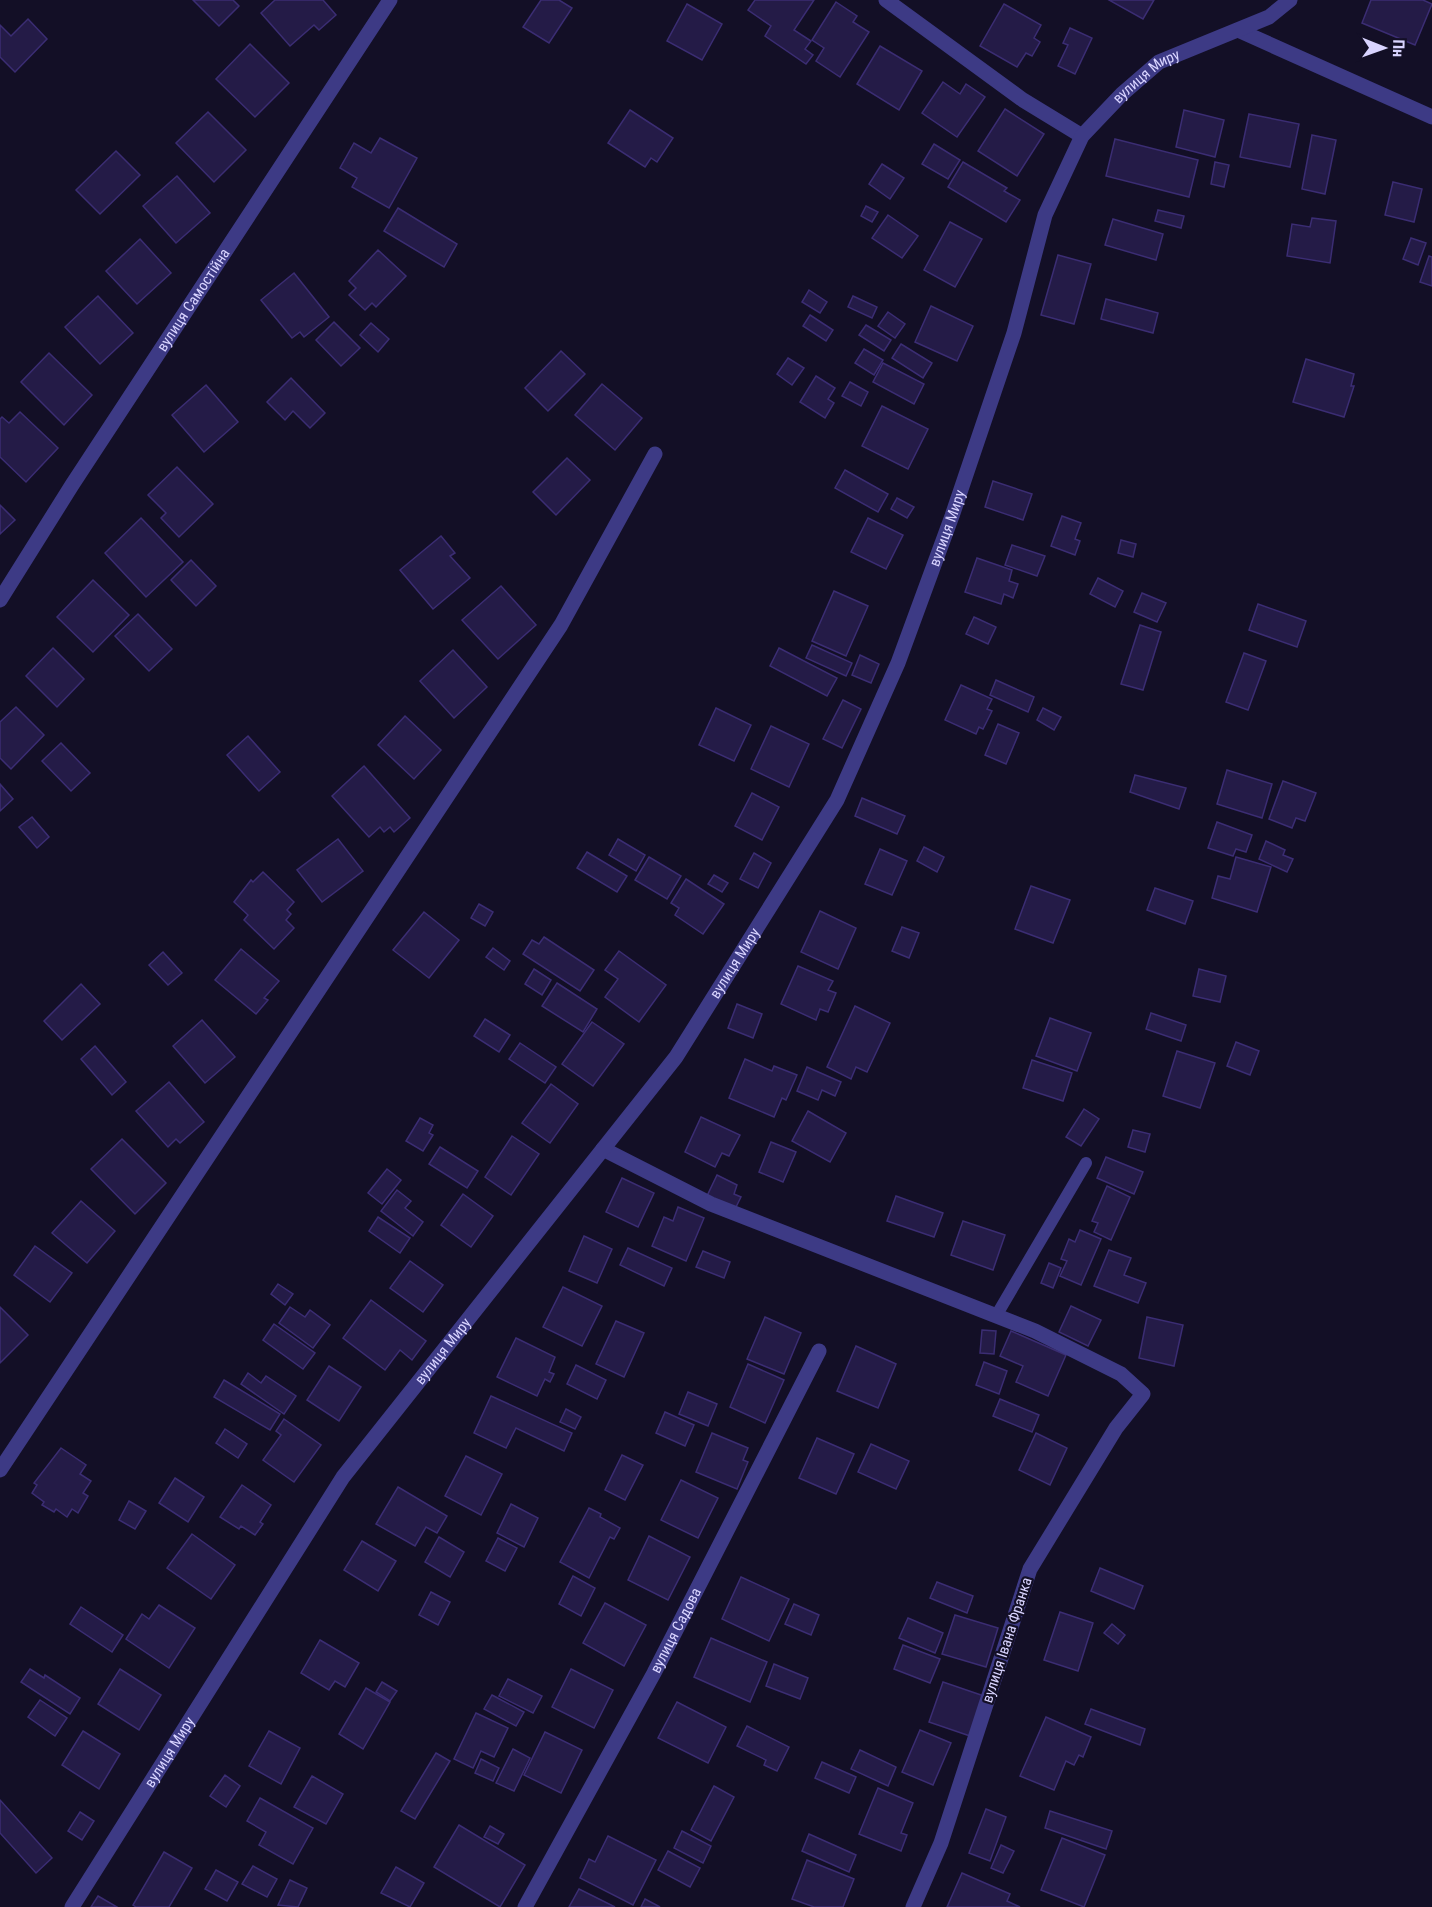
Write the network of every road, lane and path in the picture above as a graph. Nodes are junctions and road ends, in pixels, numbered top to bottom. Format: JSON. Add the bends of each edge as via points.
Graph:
{"nodes":[{"id":1,"x":390,"y":0,"type":"edge"},
{"id":2,"x":886,"y":0,"type":"edge"},
{"id":3,"x":1290,"y":0,"type":"edge"},
{"id":4,"x":1240,"y":31,"type":"junction"},
{"id":5,"x":1432,"y":117,"type":"edge"},
{"id":6,"x":1082,"y":136,"type":"junction"},
{"id":7,"x":655,"y":454,"type":"dead end"},
{"id":8,"x":0,"y":600,"type":"edge"},
{"id":9,"x":603,"y":1149,"type":"junction"},
{"id":10,"x":1086,"y":1163,"type":"dead end"},
{"id":11,"x":996,"y":1316,"type":"junction"},
{"id":12,"x":819,"y":1351,"type":"dead end"},
{"id":13,"x":0,"y":1470,"type":"edge"},
{"id":14,"x":72,"y":1907,"type":"edge"},
{"id":15,"x":525,"y":1907,"type":"edge"},
{"id":16,"x":913,"y":1907,"type":"edge"}],
"edges":[{"from":1,"to":8,"type":"street","name":"вулиця Самостійна"},
{"from":2,"to":6,"type":"street","via":[[1023,100]]},
{"from":3,"to":4,"type":"street","name":"вулиця Миру","via":[[1269,17]]},
{"from":4,"to":5,"type":"street"},
{"from":4,"to":6,"type":"street","name":"вулиця Миру","via":[[1159,62]]},
{"from":6,"to":9,"type":"street","name":"вулиця Миру","via":[[1045,215],[1014,333],[898,663],[837,800],[676,1057]]},
{"from":7,"to":13,"type":"street","via":[[561,626]]},
{"from":9,"to":11,"type":"street","via":[[711,1204]]},
{"from":9,"to":14,"type":"street","name":"вулиця Миру","via":[[343,1478]]},
{"from":10,"to":11,"type":"lane"},
{"from":11,"to":16,"type":"street","name":"вулиця Івана Франка","via":[[1121,1374],[1143,1394],[1116,1428],[1030,1569],[941,1843]]},
{"from":12,"to":15,"type":"street","name":"вулиця Садова","via":[[654,1674]]}]}
